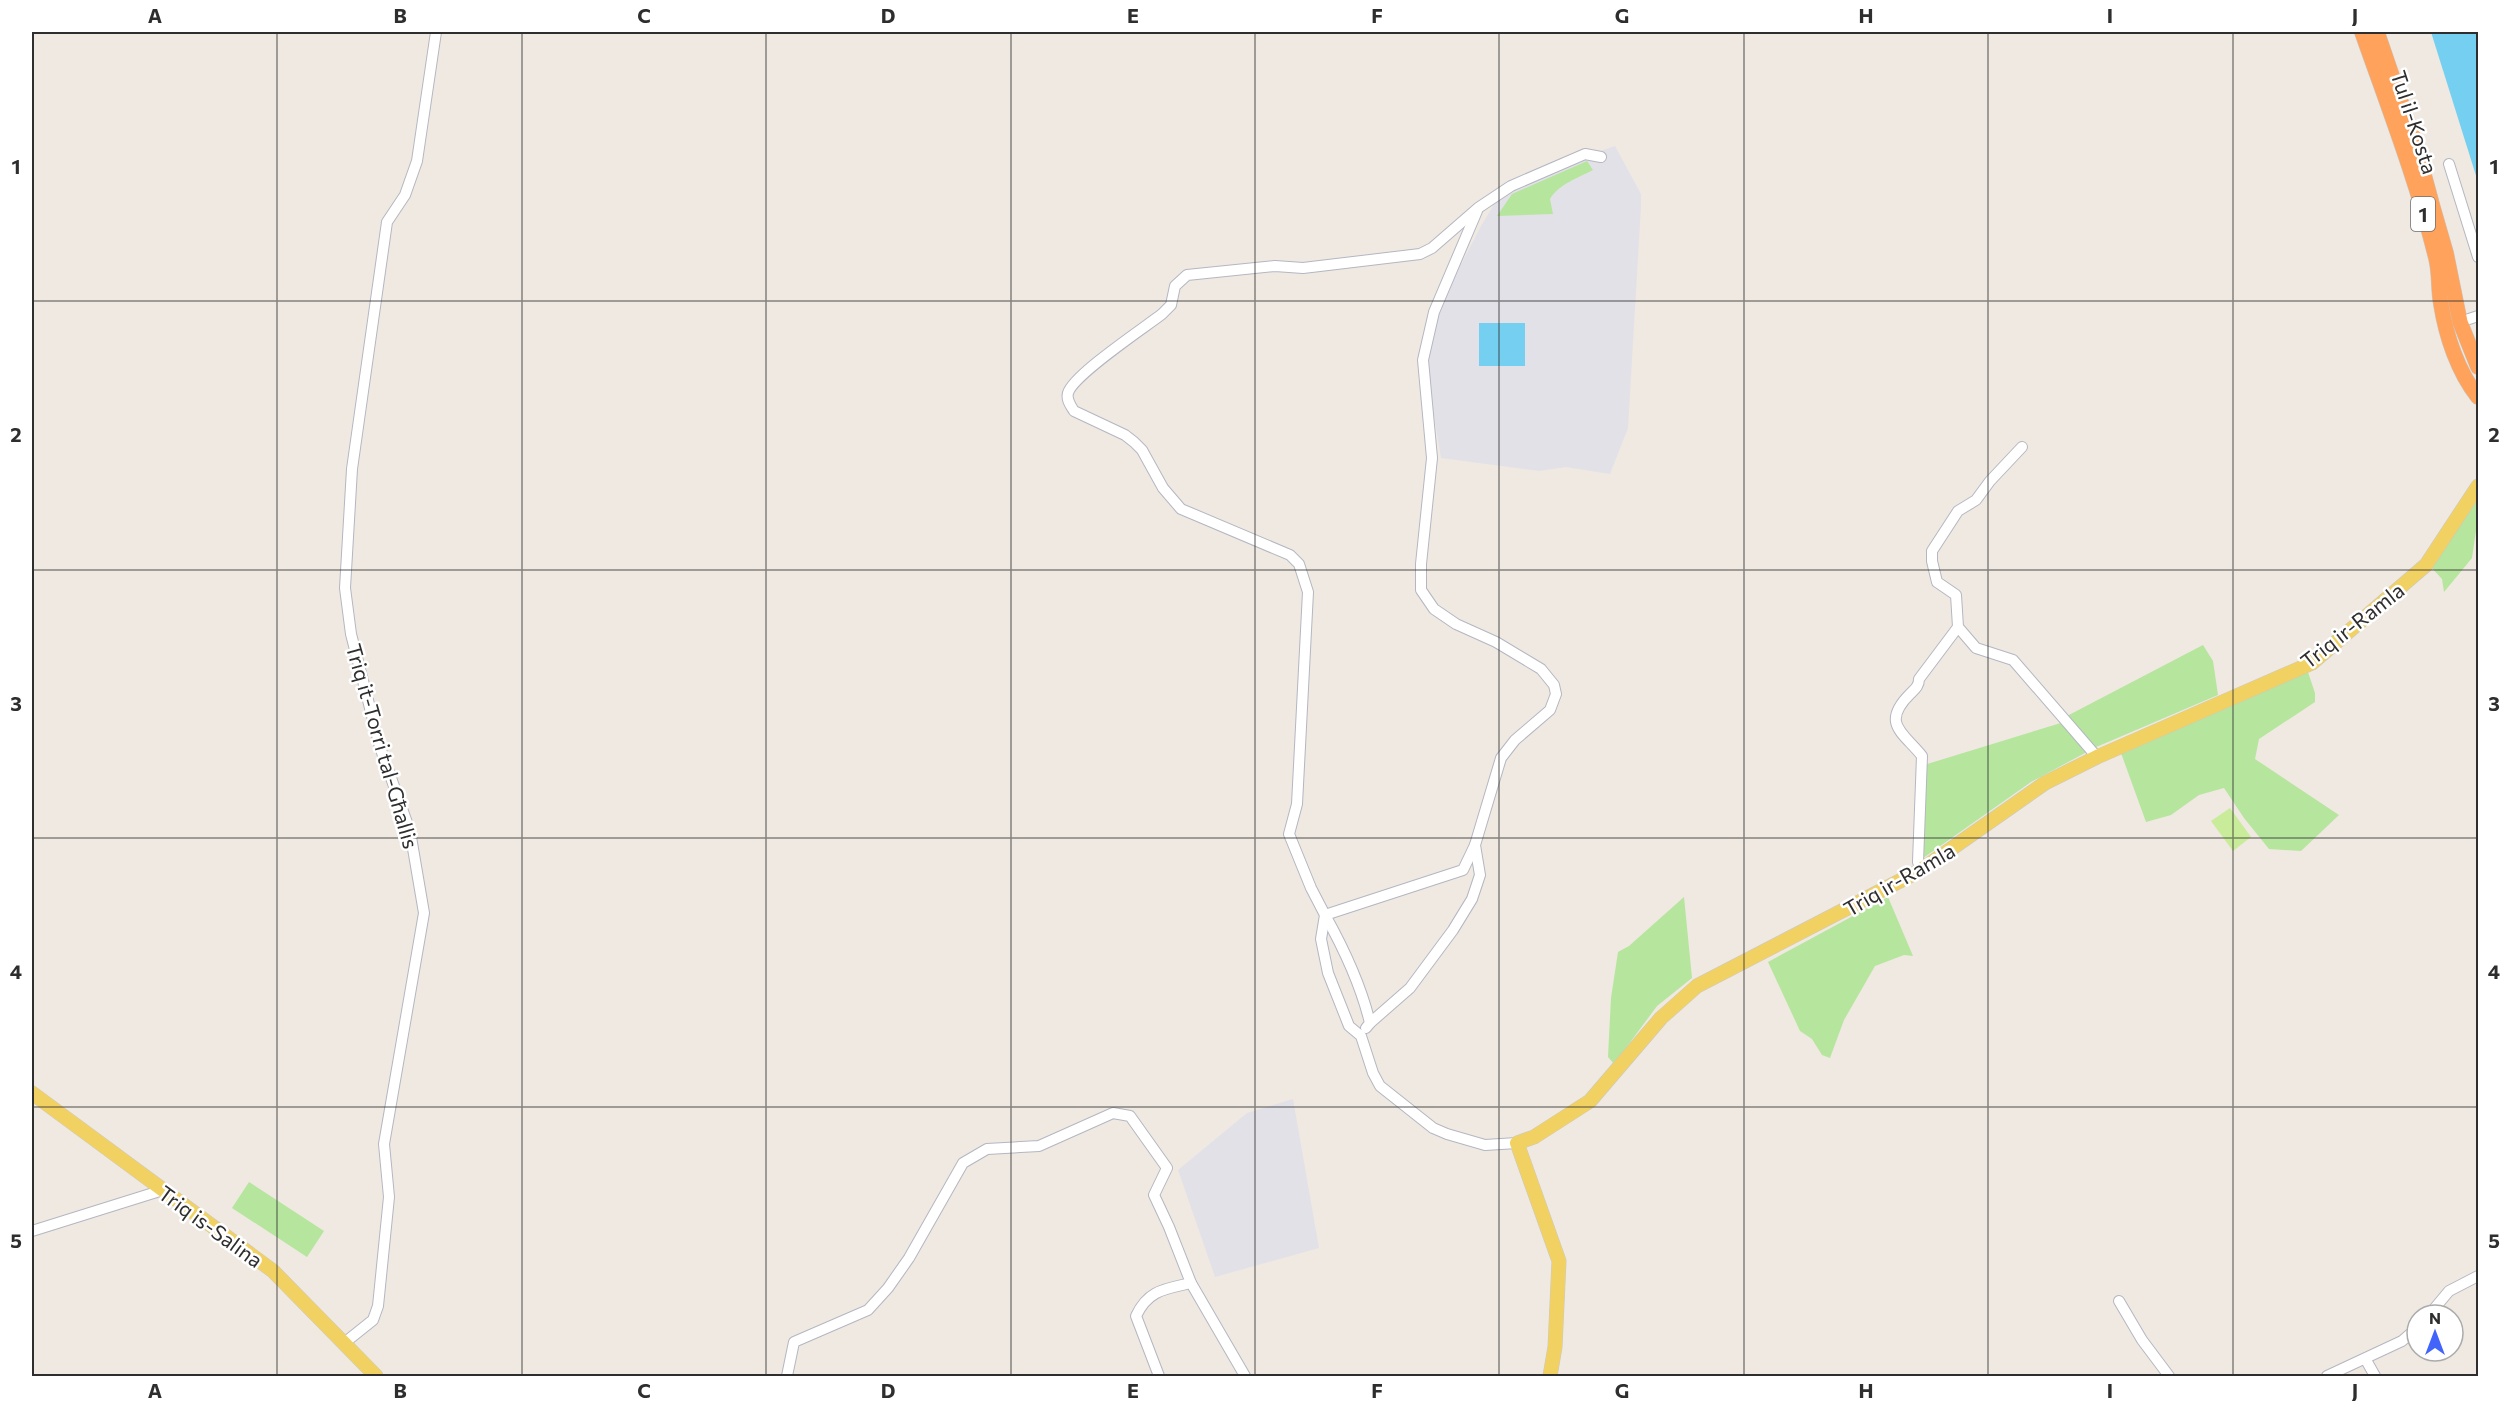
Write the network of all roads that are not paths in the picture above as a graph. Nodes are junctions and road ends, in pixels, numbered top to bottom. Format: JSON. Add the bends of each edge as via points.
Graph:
{"nodes":[{"id":1,"x":436,"y":32,"type":"edge"},
{"id":2,"x":2362,"y":32,"type":"edge"},
{"id":3,"x":2377,"y":32,"type":"edge"},
{"id":4,"x":1601,"y":157,"type":"dead end"},
{"id":5,"x":2449,"y":164,"type":"dead end"},
{"id":6,"x":1478,"y":208,"type":"junction"},
{"id":7,"x":2478,"y":257,"type":"edge"},
{"id":8,"x":2478,"y":316,"type":"edge"},
{"id":9,"x":2460,"y":322,"type":"junction"},
{"id":10,"x":2478,"y":367,"type":"edge"},
{"id":11,"x":2478,"y":397,"type":"edge"},
{"id":12,"x":2022,"y":447,"type":"dead end"},
{"id":13,"x":2478,"y":486,"type":"edge"},
{"id":14,"x":1958,"y":627,"type":"junction"},
{"id":15,"x":2097,"y":758,"type":"junction"},
{"id":16,"x":1475,"y":845,"type":"junction"},
{"id":17,"x":1922,"y":870,"type":"junction"},
{"id":18,"x":1325,"y":915,"type":"junction"},
{"id":19,"x":1370,"y":1023,"type":"junction"},
{"id":20,"x":1361,"y":1036,"type":"junction"},
{"id":21,"x":32,"y":1093,"type":"edge"},
{"id":22,"x":1517,"y":1143,"type":"junction"},
{"id":23,"x":163,"y":1190,"type":"junction"},
{"id":24,"x":32,"y":1231,"type":"edge"},
{"id":25,"x":2478,"y":1275,"type":"edge"},
{"id":26,"x":1191,"y":1282,"type":"junction"},
{"id":27,"x":2119,"y":1301,"type":"dead end"},
{"id":28,"x":2439,"y":1303,"type":"edge"},
{"id":29,"x":2405,"y":1338,"type":"edge"},
{"id":30,"x":343,"y":1344,"type":"junction"},
{"id":31,"x":2366,"y":1360,"type":"junction"},
{"id":32,"x":376,"y":1377,"type":"edge"},
{"id":33,"x":787,"y":1377,"type":"edge"},
{"id":34,"x":1159,"y":1377,"type":"edge"},
{"id":35,"x":1245,"y":1377,"type":"edge"},
{"id":36,"x":1550,"y":1377,"type":"edge"},
{"id":37,"x":2169,"y":1377,"type":"edge"},
{"id":38,"x":2327,"y":1377,"type":"edge"},
{"id":39,"x":2375,"y":1377,"type":"edge"}],
"edges":[{"from":1,"to":30,"type":"street","name":"Triq it-Torri tal-Għallis","via":[[417,161],[405,195],[387,222],[352,469],[345,588],[351,634],[380,747],[410,831],[424,913],[384,1144],[389,1197],[378,1306],[373,1320]]},
{"from":2,"to":11,"type":"highway","name":"Tul il-Kosta","number":"1","via":[[2388,99],[2437,260],[2449,337]]},
{"from":3,"to":9,"type":"highway","name":"Tul il-Kosta","number":"1","via":[[2446,253]]},
{"from":4,"to":6,"type":"street","via":[[1585,154],[1511,186]]},
{"from":5,"to":7,"type":"street"},
{"from":6,"to":16,"type":"street","via":[[1434,312],[1423,360],[1432,459],[1421,590],[1434,609],[1449,619],[1542,669],[1556,694],[1550,710],[1515,740],[1502,758]]},
{"from":6,"to":18,"type":"street","via":[[1420,254],[1303,268],[1275,266],[1187,275],[1175,286],[1171,305],[1162,314],[1091,368],[1068,393],[1074,411],[1125,435],[1142,450],[1163,488],[1181,509],[1290,555],[1299,564],[1308,592],[1296,804],[1289,834]]},
{"from":8,"to":9,"type":"street"},
{"from":9,"to":10,"type":"highway","name":"Tul il-Kosta","number":"1"},
{"from":12,"to":14,"type":"street","via":[[1976,500],[1958,511],[1932,550],[1937,582],[1956,595]]},
{"from":13,"to":15,"type":"main road","name":"Triq ir-Ramla","via":[[2426,565],[2312,663]]},
{"from":14,"to":15,"type":"street","via":[[1976,648],[2013,660]]},
{"from":14,"to":17,"type":"street","via":[[1895,716],[1904,738],[1922,756],[1918,862]]},
{"from":15,"to":17,"type":"main road","name":"Triq ir-Ramla","via":[[2045,783]]},
{"from":16,"to":18,"type":"street","via":[[1462,870]]},
{"from":16,"to":19,"type":"street","via":[[1480,875],[1472,898],[1410,988]]},
{"from":17,"to":22,"type":"main road","name":"Triq ir-Ramla","via":[[1697,986],[1661,1018],[1590,1101],[1534,1137]]},
{"from":18,"to":19,"type":"street","via":[[1346,953]]},
{"from":18,"to":20,"type":"street","via":[[1321,939],[1328,972],[1349,1026]]},
{"from":19,"to":20,"type":"street"},
{"from":20,"to":22,"type":"street","via":[[1380,1086],[1433,1128],[1485,1145]]},
{"from":21,"to":23,"type":"main road","name":"Triq is-Salina"},
{"from":22,"to":36,"type":"main road","via":[[1559,1261]]},
{"from":23,"to":24,"type":"street"},
{"from":23,"to":30,"type":"main road","name":"Triq is-Salina","via":[[273,1271]]},
{"from":25,"to":28,"type":"street","via":[[2449,1291]]},
{"from":26,"to":33,"type":"street","via":[[1154,1195],[1167,1168],[1130,1116],[1113,1113],[1039,1146],[987,1149],[963,1163],[888,1288],[868,1310],[794,1342]]},
{"from":26,"to":34,"type":"street","via":[[1164,1289],[1143,1301],[1136,1316]]},
{"from":26,"to":35,"type":"street"},
{"from":27,"to":37,"type":"street"},
{"from":29,"to":31,"type":"street"},
{"from":30,"to":32,"type":"main road","name":"Triq is-Salina"},
{"from":31,"to":38,"type":"street"},
{"from":31,"to":39,"type":"street"}]}
